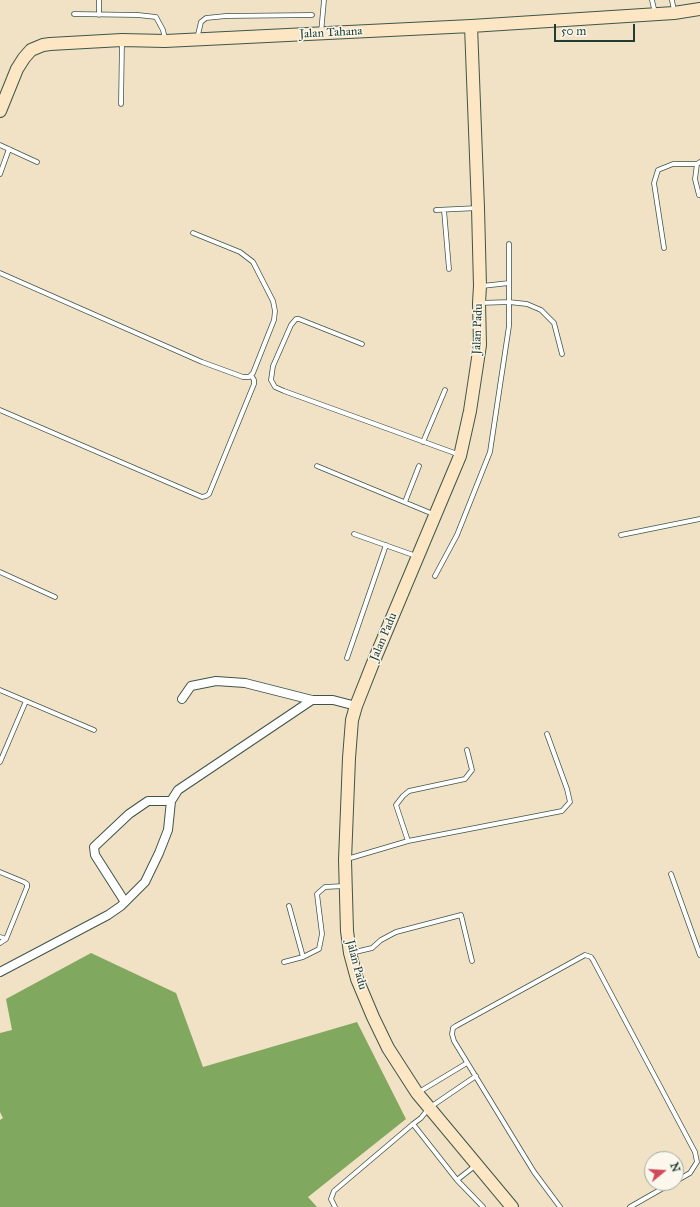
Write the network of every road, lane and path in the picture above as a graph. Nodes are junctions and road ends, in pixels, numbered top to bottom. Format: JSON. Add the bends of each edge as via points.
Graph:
{"nodes":[{"id":1,"x":99,"y":0,"type":"edge"},
{"id":2,"x":324,"y":0,"type":"edge"},
{"id":3,"x":652,"y":0,"type":"edge"},
{"id":4,"x":672,"y":0,"type":"edge"},
{"id":5,"x":700,"y":9,"type":"edge"},
{"id":6,"x":655,"y":13,"type":"junction"},
{"id":7,"x":674,"y":13,"type":"junction"},
{"id":8,"x":74,"y":14,"type":"dead end"},
{"id":9,"x":99,"y":14,"type":"junction"},
{"id":10,"x":312,"y":15,"type":"dead end"},
{"id":11,"x":471,"y":26,"type":"junction"},
{"id":12,"x":321,"y":33,"type":"junction"},
{"id":13,"x":196,"y":39,"type":"junction"},
{"id":14,"x":122,"y":40,"type":"junction"},
{"id":15,"x":165,"y":41,"type":"junction"},
{"id":16,"x":121,"y":104,"type":"dead end"},
{"id":17,"x":0,"y":111,"type":"edge"},
{"id":18,"x":0,"y":145,"type":"edge"},
{"id":19,"x":9,"y":149,"type":"junction"},
{"id":20,"x":37,"y":162,"type":"dead end"},
{"id":21,"x":698,"y":163,"type":"edge"},
{"id":22,"x":0,"y":174,"type":"edge"},
{"id":23,"x":700,"y":195,"type":"edge"},
{"id":24,"x":478,"y":208,"type":"junction"},
{"id":25,"x":436,"y":210,"type":"dead end"},
{"id":26,"x":444,"y":210,"type":"junction"},
{"id":27,"x":193,"y":233,"type":"dead end"},
{"id":28,"x":509,"y":244,"type":"dead end"},
{"id":29,"x":664,"y":248,"type":"dead end"},
{"id":30,"x":449,"y":269,"type":"dead end"},
{"id":31,"x":0,"y":273,"type":"edge"},
{"id":32,"x":509,"y":283,"type":"junction"},
{"id":33,"x":480,"y":286,"type":"junction"},
{"id":34,"x":509,"y":302,"type":"junction"},
{"id":35,"x":479,"y":303,"type":"junction"},
{"id":36,"x":362,"y":344,"type":"dead end"},
{"id":37,"x":562,"y":354,"type":"dead end"},
{"id":38,"x":251,"y":375,"type":"junction"},
{"id":39,"x":445,"y":390,"type":"dead end"},
{"id":40,"x":0,"y":410,"type":"edge"},
{"id":41,"x":423,"y":442,"type":"junction"},
{"id":42,"x":460,"y":456,"type":"junction"},
{"id":43,"x":317,"y":466,"type":"dead end"},
{"id":44,"x":419,"y":466,"type":"dead end"},
{"id":45,"x":405,"y":502,"type":"junction"},
{"id":46,"x":436,"y":515,"type":"junction"},
{"id":47,"x":700,"y":519,"type":"edge"},
{"id":48,"x":354,"y":534,"type":"dead end"},
{"id":49,"x":620,"y":535,"type":"dead end"},
{"id":50,"x":386,"y":545,"type":"junction"},
{"id":51,"x":418,"y":557,"type":"junction"},
{"id":52,"x":0,"y":572,"type":"edge"},
{"id":53,"x":435,"y":576,"type":"dead end"},
{"id":54,"x":55,"y":597,"type":"dead end"},
{"id":55,"x":347,"y":658,"type":"dead end"},
{"id":56,"x":0,"y":690,"type":"edge"},
{"id":57,"x":182,"y":699,"type":"dead end"},
{"id":58,"x":312,"y":700,"type":"junction"},
{"id":59,"x":26,"y":701,"type":"junction"},
{"id":60,"x":356,"y":706,"type":"junction"},
{"id":61,"x":94,"y":730,"type":"dead end"},
{"id":62,"x":547,"y":734,"type":"dead end"},
{"id":63,"x":467,"y":750,"type":"dead end"},
{"id":64,"x":0,"y":762,"type":"edge"},
{"id":65,"x":171,"y":801,"type":"junction"},
{"id":66,"x":408,"y":841,"type":"junction"},
{"id":67,"x":345,"y":860,"type":"junction"},
{"id":68,"x":0,"y":872,"type":"edge"},
{"id":69,"x":671,"y":874,"type":"dead end"},
{"id":70,"x":346,"y":886,"type":"junction"},
{"id":71,"x":125,"y":902,"type":"junction"},
{"id":72,"x":289,"y":906,"type":"dead end"},
{"id":73,"x":0,"y":937,"type":"edge"},
{"id":74,"x":6,"y":939,"type":"junction"},
{"id":75,"x":0,"y":943,"type":"edge"},
{"id":76,"x":350,"y":953,"type":"junction"},
{"id":77,"x":700,"y":955,"type":"edge"},
{"id":78,"x":303,"y":957,"type":"junction"},
{"id":79,"x":284,"y":962,"type":"dead end"},
{"id":80,"x":472,"y":962,"type":"dead end"},
{"id":81,"x":0,"y":972,"type":"edge"},
{"id":82,"x":467,"y":1063,"type":"junction"},
{"id":83,"x":476,"y":1076,"type":"junction"},
{"id":84,"x":417,"y":1094,"type":"junction"},
{"id":85,"x":429,"y":1108,"type":"junction"},
{"id":86,"x":413,"y":1124,"type":"junction"},
{"id":87,"x":477,"y":1165,"type":"junction"},
{"id":88,"x":684,"y":1176,"type":"edge"},
{"id":89,"x":457,"y":1180,"type":"junction"},
{"id":90,"x":658,"y":1191,"type":"edge"},
{"id":91,"x":335,"y":1207,"type":"edge"},
{"id":92,"x":483,"y":1207,"type":"edge"},
{"id":93,"x":512,"y":1207,"type":"edge"},
{"id":94,"x":560,"y":1207,"type":"edge"},
{"id":95,"x":630,"y":1207,"type":"edge"}],
"edges":[{"from":1,"to":9,"type":"lane"},
{"from":2,"to":12,"type":"lane"},
{"from":3,"to":6,"type":"lane"},
{"from":4,"to":7,"type":"lane"},
{"from":5,"to":7,"type":"street","name":"Jalan Tahana"},
{"from":6,"to":7,"type":"street","name":"Jalan Tahana"},
{"from":6,"to":11,"type":"street","name":"Jalan Tahana"},
{"from":8,"to":9,"type":"lane"},
{"from":9,"to":15,"type":"lane","via":[[156,17]]},
{"from":10,"to":13,"type":"lane","via":[[206,18],[201,22]]},
{"from":11,"to":12,"type":"street","name":"Jalan Tahana"},
{"from":11,"to":24,"type":"street","name":"Jalan Padu"},
{"from":12,"to":13,"type":"street","name":"Jalan Tahana"},
{"from":13,"to":15,"type":"street","name":"Jalan Tahana"},
{"from":14,"to":15,"type":"street","name":"Jalan Tahana"},
{"from":14,"to":16,"type":"lane"},
{"from":14,"to":17,"type":"street","name":"Jalan Tahana","via":[[50,44],[31,50],[17,70]]},
{"from":18,"to":19,"type":"lane"},
{"from":19,"to":20,"type":"lane"},
{"from":19,"to":22,"type":"lane"},
{"from":21,"to":23,"type":"lane","via":[[695,179]]},
{"from":21,"to":29,"type":"lane","via":[[673,164],[658,170],[654,183]]},
{"from":24,"to":26,"type":"lane"},
{"from":24,"to":33,"type":"street","name":"Jalan Padu"},
{"from":25,"to":26,"type":"lane"},
{"from":26,"to":30,"type":"lane"},
{"from":27,"to":38,"type":"lane","via":[[240,252],[253,262],[274,301],[274,320]]},
{"from":28,"to":32,"type":"lane"},
{"from":31,"to":38,"type":"lane","via":[[202,362],[243,377]]},
{"from":32,"to":33,"type":"lane"},
{"from":32,"to":34,"type":"lane"},
{"from":33,"to":35,"type":"street","name":"Jalan Padu"},
{"from":34,"to":35,"type":"lane"},
{"from":34,"to":37,"type":"lane","via":[[527,304],[541,310],[554,323]]},
{"from":34,"to":53,"type":"lane","via":[[509,326],[490,452],[457,535]]},
{"from":35,"to":42,"type":"street","name":"Jalan Padu","via":[[480,345]]},
{"from":36,"to":41,"type":"lane","via":[[296,319],[273,366],[271,380],[275,387],[284,391]]},
{"from":38,"to":40,"type":"lane","via":[[254,384],[209,494],[202,497]]},
{"from":39,"to":41,"type":"lane"},
{"from":41,"to":42,"type":"lane"},
{"from":42,"to":46,"type":"street","name":"Jalan Padu"},
{"from":43,"to":45,"type":"lane"},
{"from":44,"to":45,"type":"lane"},
{"from":45,"to":46,"type":"lane"},
{"from":46,"to":51,"type":"street","name":"Jalan Padu"},
{"from":47,"to":49,"type":"lane"},
{"from":48,"to":50,"type":"lane"},
{"from":50,"to":51,"type":"lane"},
{"from":50,"to":55,"type":"lane"},
{"from":51,"to":60,"type":"street","name":"Jalan Padu"},
{"from":52,"to":54,"type":"lane"},
{"from":56,"to":59,"type":"lane"},
{"from":57,"to":58,"type":"street","via":[[191,686],[216,681],[245,683]]},
{"from":58,"to":60,"type":"street","via":[[333,700]]},
{"from":58,"to":65,"type":"street","via":[[190,781],[178,790]]},
{"from":59,"to":61,"type":"lane"},
{"from":59,"to":64,"type":"lane"},
{"from":60,"to":67,"type":"street","name":"Jalan Padu","via":[[348,758]]},
{"from":62,"to":66,"type":"lane","via":[[568,789],[570,802],[562,811]]},
{"from":63,"to":66,"type":"lane","via":[[472,770],[465,779],[409,791],[396,805]]},
{"from":65,"to":71,"type":"street","via":[[168,830],[159,853],[145,882]]},
{"from":65,"to":71,"type":"street","via":[[148,802],[129,814],[94,847],[95,855]]},
{"from":66,"to":67,"type":"lane"},
{"from":67,"to":70,"type":"street","name":"Jalan Padu"},
{"from":68,"to":74,"type":"lane","via":[[27,884]]},
{"from":69,"to":77,"type":"lane"},
{"from":70,"to":76,"type":"street","name":"Jalan Padu"},
{"from":70,"to":78,"type":"lane","via":[[325,887],[317,894],[322,934],[319,949]]},
{"from":71,"to":81,"type":"street","via":[[108,915]]},
{"from":72,"to":78,"type":"lane"},
{"from":73,"to":74,"type":"lane"},
{"from":74,"to":75,"type":"lane"},
{"from":76,"to":80,"type":"lane","via":[[372,948],[396,932],[461,915]]},
{"from":76,"to":84,"type":"street","name":"Jalan Padu","via":[[357,979],[373,1017],[388,1048]]},
{"from":78,"to":79,"type":"lane"},
{"from":82,"to":83,"type":"lane"},
{"from":82,"to":84,"type":"lane"},
{"from":82,"to":88,"type":"lane","via":[[452,1037],[453,1028],[582,956],[591,957],[695,1152],[697,1162],[690,1173]]},
{"from":83,"to":85,"type":"lane"},
{"from":83,"to":94,"type":"lane","via":[[534,1172]]},
{"from":84,"to":85,"type":"street","name":"Jalan Padu"},
{"from":85,"to":86,"type":"lane"},
{"from":85,"to":87,"type":"street","name":"Jalan Padu"},
{"from":86,"to":89,"type":"lane"},
{"from":86,"to":91,"type":"lane","via":[[334,1191],[332,1199]]},
{"from":87,"to":89,"type":"lane"},
{"from":87,"to":93,"type":"street","name":"Jalan Padu"},
{"from":89,"to":92,"type":"lane"},
{"from":90,"to":95,"type":"lane"}]}
